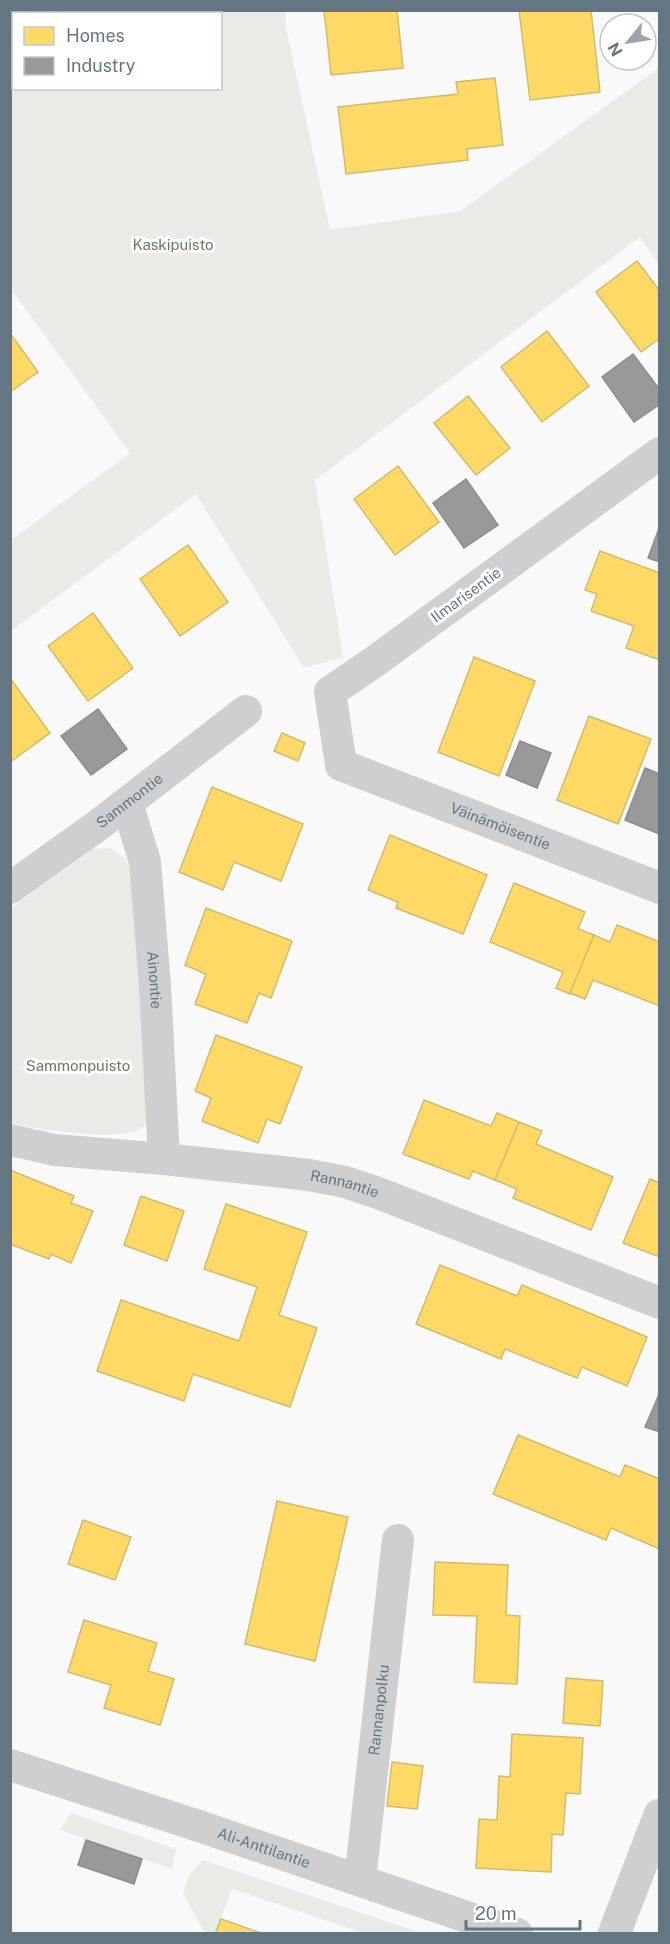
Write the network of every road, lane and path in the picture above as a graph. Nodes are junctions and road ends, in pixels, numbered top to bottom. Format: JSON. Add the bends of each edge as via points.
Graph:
{"nodes":[{"id":1,"x":660,"y":453,"type":"edge"},
{"id":2,"x":246,"y":711,"type":"dead end"},
{"id":3,"x":341,"y":765,"type":"joint"},
{"id":4,"x":126,"y":803,"type":"junction"},
{"id":5,"x":10,"y":888,"type":"edge"},
{"id":6,"x":660,"y":888,"type":"edge"},
{"id":7,"x":10,"y":1140,"type":"edge"},
{"id":8,"x":164,"y":1159,"type":"junction"},
{"id":9,"x":660,"y":1303,"type":"edge"},
{"id":10,"x":398,"y":1540,"type":"dead end"},
{"id":11,"x":10,"y":1765,"type":"edge"},
{"id":12,"x":660,"y":1815,"type":"edge"},
{"id":13,"x":360,"y":1880,"type":"junction"},
{"id":14,"x":517,"y":1934,"type":"edge"},
{"id":15,"x":614,"y":1934,"type":"edge"}],
"edges":[{"from":1,"to":3,"type":"street","name":"Ilmarisentie","via":[[330,692]]},
{"from":2,"to":4,"type":"street","name":"Sammontie"},
{"from":3,"to":6,"type":"street","name":"Väinämöisentie"},
{"from":4,"to":5,"type":"street","name":"Sammontie"},
{"from":4,"to":8,"type":"street","name":"Ainontie","via":[[145,861]]},
{"from":7,"to":8,"type":"street","name":"Rannantie","via":[[55,1150]]},
{"from":8,"to":9,"type":"street","name":"Rannantie","via":[[345,1182]]},
{"from":10,"to":13,"type":"street","name":"Rannanpolku"},
{"from":11,"to":13,"type":"street","name":"Ali-Anttilantie"},
{"from":12,"to":15,"type":"street"},
{"from":13,"to":14,"type":"street","name":"Ali-Anttilantie"}]}
